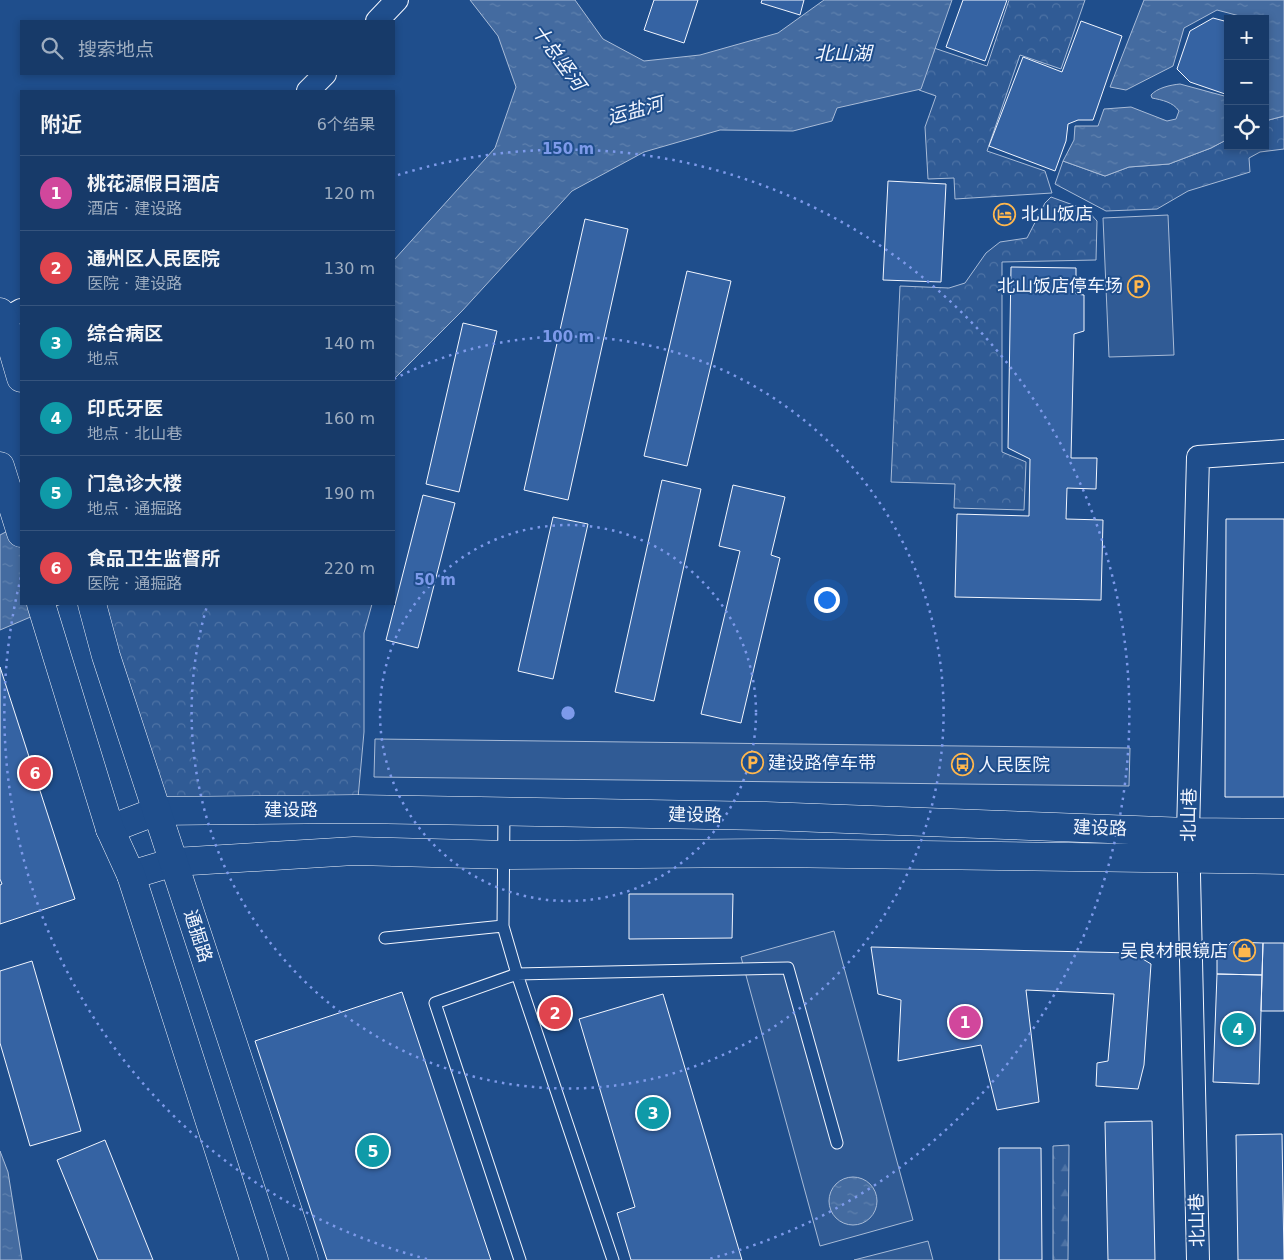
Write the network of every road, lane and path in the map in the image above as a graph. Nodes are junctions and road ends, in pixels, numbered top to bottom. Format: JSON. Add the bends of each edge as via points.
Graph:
{"nodes":[{"id":1,"x":398,"y":0,"type":"edge"},
{"id":2,"x":378,"y":20,"type":"edge"},
{"id":3,"x":324,"y":75,"type":"edge"},
{"id":4,"x":309,"y":90,"type":"edge"},
{"id":5,"x":6,"y":316,"type":"edge"},
{"id":6,"x":20,"y":374,"type":"edge"},
{"id":7,"x":1284,"y":451,"type":"edge"},
{"id":8,"x":0,"y":466,"type":"edge"},
{"id":9,"x":19,"y":523,"type":"edge"},
{"id":10,"x":94,"y":607,"type":"edge"},
{"id":11,"x":44,"y":615,"type":"edge"},
{"id":12,"x":157,"y":811,"type":"junction"},
{"id":13,"x":504,"y":811,"type":"junction"},
{"id":14,"x":110,"y":829,"type":"junction"},
{"id":15,"x":1284,"y":833,"type":"edge"},
{"id":16,"x":1188,"y":844,"type":"junction"},
{"id":17,"x":1284,"y":860,"type":"edge"},
{"id":18,"x":174,"y":862,"type":"junction"},
{"id":19,"x":131,"y":875,"type":"junction"},
{"id":20,"x":503,"y":926,"type":"junction"},
{"id":21,"x":385,"y":938,"type":"dead end"},
{"id":22,"x":517,"y":974,"type":"junction"},
{"id":23,"x":837,"y":1143,"type":"dead end"},
{"id":24,"x":254,"y":1260,"type":"edge"},
{"id":25,"x":304,"y":1260,"type":"edge"},
{"id":26,"x":520,"y":1260,"type":"edge"},
{"id":27,"x":613,"y":1260,"type":"edge"},
{"id":28,"x":1198,"y":1260,"type":"edge"}],
"edges":[{"from":1,"to":2,"type":"street"},
{"from":3,"to":4,"type":"street"},
{"from":5,"to":6,"type":"street"},
{"from":7,"to":16,"type":"street","name":"北山巷","via":[[1198,457]]},
{"from":8,"to":9,"type":"street"},
{"from":10,"to":12,"type":"street","name":"通掘路","via":[[106,656]]},
{"from":11,"to":14,"type":"street"},
{"from":12,"to":13,"type":"street","name":"建设路"},
{"from":12,"to":14,"type":"street","name":"建设路"},
{"from":12,"to":18,"type":"street","name":"通掘路"},
{"from":13,"to":16,"type":"street","name":"建设路","via":[[802,817]]},
{"from":13,"to":20,"type":"lane"},
{"from":14,"to":19,"type":"street"},
{"from":15,"to":16,"type":"street","name":"建设路"},
{"from":16,"to":17,"type":"street","name":"建设路"},
{"from":16,"to":18,"type":"street","name":"建设路","via":[[771,853],[512,855],[354,851]]},
{"from":16,"to":28,"type":"street","name":"北山巷"},
{"from":18,"to":19,"type":"street","name":"建设路"},
{"from":18,"to":25,"type":"street","name":"通掘路"},
{"from":19,"to":24,"type":"street"},
{"from":20,"to":21,"type":"lane"},
{"from":20,"to":22,"type":"lane"},
{"from":22,"to":23,"type":"lane","via":[[788,968]]},
{"from":22,"to":26,"type":"lane","via":[[435,1003]]},
{"from":22,"to":27,"type":"lane"}]}
